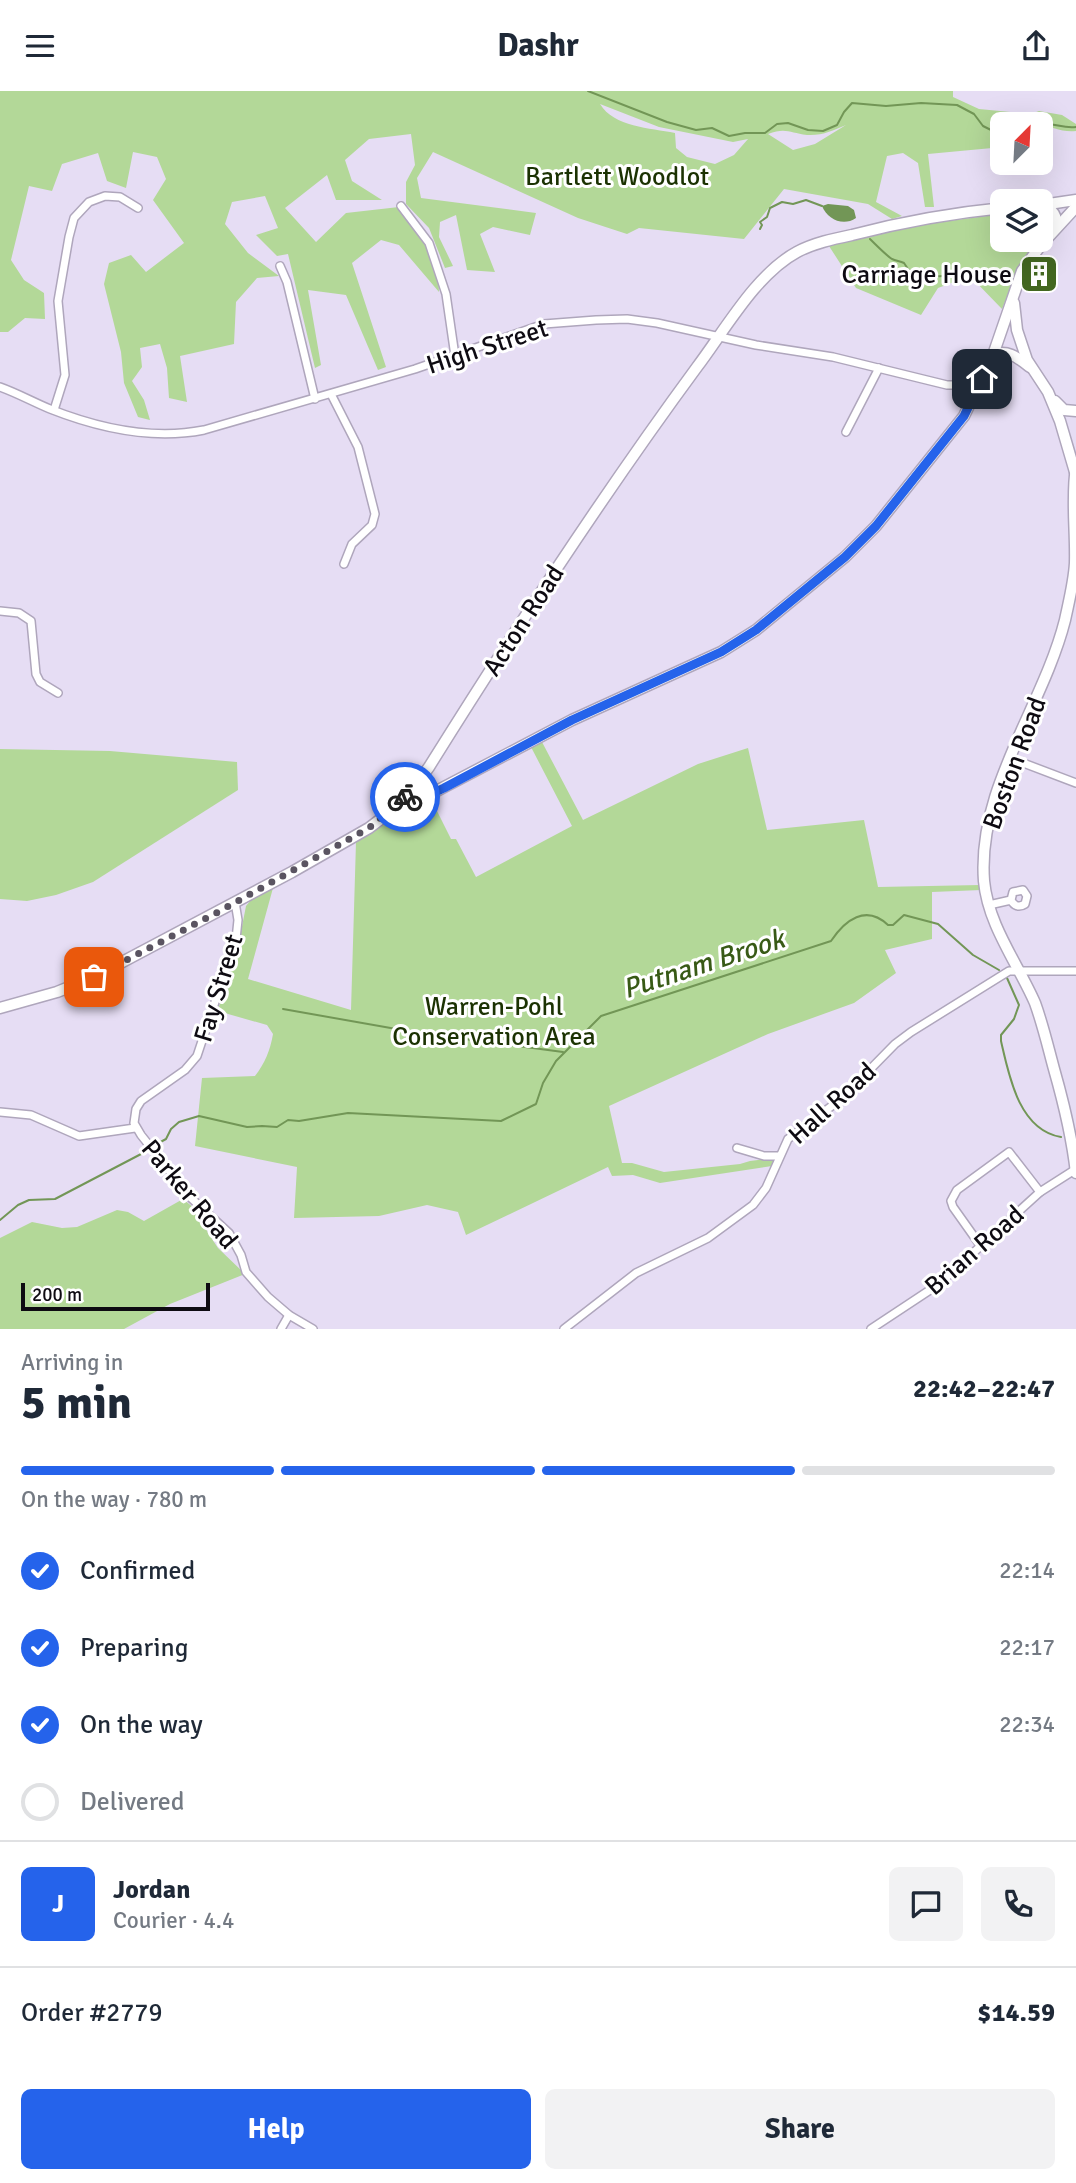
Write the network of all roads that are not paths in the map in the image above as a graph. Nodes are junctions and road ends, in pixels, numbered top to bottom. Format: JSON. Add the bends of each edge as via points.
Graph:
{"nodes":[{"id":1,"x":1076,"y":200,"type":"edge"},
{"id":2,"x":1053,"y":203,"type":"edge"},
{"id":3,"x":401,"y":206,"type":"dead end"},
{"id":4,"x":1076,"y":207,"type":"edge"},
{"id":5,"x":138,"y":208,"type":"dead end"},
{"id":6,"x":990,"y":210,"type":"edge"},
{"id":7,"x":1053,"y":212,"type":"edge"},
{"id":8,"x":1053,"y":230,"type":"edge"},
{"id":9,"x":1053,"y":232,"type":"edge"},
{"id":10,"x":1037,"y":252,"type":"edge"},
{"id":11,"x":280,"y":266,"type":"dead end"},
{"id":12,"x":1014,"y":299,"type":"junction"},
{"id":13,"x":720,"y":336,"type":"junction"},
{"id":14,"x":993,"y":355,"type":"junction"},
{"id":15,"x":455,"y":356,"type":"junction"},
{"id":16,"x":1031,"y":367,"type":"junction"},
{"id":17,"x":879,"y":368,"type":"junction"},
{"id":18,"x":982,"y":379,"type":"junction"},
{"id":19,"x":0,"y":387,"type":"edge"},
{"id":20,"x":1048,"y":392,"type":"junction"},
{"id":21,"x":331,"y":394,"type":"junction"},
{"id":22,"x":315,"y":399,"type":"junction"},
{"id":23,"x":54,"y":410,"type":"junction"},
{"id":24,"x":1074,"y":410,"type":"edge"},
{"id":25,"x":846,"y":432,"type":"dead end"},
{"id":26,"x":1076,"y":470,"type":"edge"},
{"id":27,"x":344,"y":564,"type":"dead end"},
{"id":28,"x":0,"y":611,"type":"edge"},
{"id":29,"x":58,"y":693,"type":"dead end"},
{"id":30,"x":1010,"y":758,"type":"junction"},
{"id":31,"x":1076,"y":783,"type":"edge"},
{"id":32,"x":414,"y":788,"type":"junction"},
{"id":33,"x":1011,"y":900,"type":"dead end"},
{"id":34,"x":235,"y":902,"type":"junction"},
{"id":35,"x":989,"y":905,"type":"junction"},
{"id":36,"x":1019,"y":970,"type":"junction"},
{"id":37,"x":1076,"y":971,"type":"edge"},
{"id":38,"x":0,"y":1008,"type":"edge"},
{"id":39,"x":0,"y":1112,"type":"edge"},
{"id":40,"x":135,"y":1128,"type":"junction"},
{"id":41,"x":737,"y":1148,"type":"dead end"},
{"id":42,"x":779,"y":1156,"type":"junction"},
{"id":43,"x":1076,"y":1166,"type":"edge"},
{"id":44,"x":1040,"y":1192,"type":"junction"},
{"id":45,"x":980,"y":1245,"type":"junction"},
{"id":46,"x":289,"y":1315,"type":"junction"},
{"id":47,"x":281,"y":1329,"type":"edge"},
{"id":48,"x":313,"y":1329,"type":"edge"},
{"id":49,"x":564,"y":1329,"type":"edge"},
{"id":50,"x":871,"y":1329,"type":"edge"}],
"edges":[{"from":1,"to":2,"type":"main road"},
{"from":3,"to":15,"type":"street","via":[[429,243],[446,294]]},
{"from":4,"to":9,"type":"main road"},
{"from":5,"to":23,"type":"street","via":[[120,197],[105,196],[89,202],[74,218],[58,301],[65,367]]},
{"from":6,"to":13,"type":"main road","name":"Acton Road","via":[[912,220],[797,251],[763,279]]},
{"from":7,"to":8,"type":"main road"},
{"from":10,"to":12,"type":"main road","via":[[1022,271]]},
{"from":11,"to":22,"type":"street"},
{"from":12,"to":14,"type":"main road"},
{"from":12,"to":16,"type":"main road","via":[[1017,330]]},
{"from":13,"to":15,"type":"street","name":"High Street","via":[[627,319],[568,322],[544,324]]},
{"from":13,"to":17,"type":"street","name":"High Street"},
{"from":13,"to":32,"type":"main road","name":"Acton Road","via":[[601,501]]},
{"from":14,"to":16,"type":"main road","via":[[1008,353]]},
{"from":14,"to":18,"type":"main road"},
{"from":15,"to":21,"type":"street","name":"High Street"},
{"from":16,"to":20,"type":"main road"},
{"from":17,"to":18,"type":"street","name":"High Street","via":[[947,385]]},
{"from":17,"to":25,"type":"street"},
{"from":18,"to":32,"type":"main road","via":[[964,416],[876,526],[756,630],[721,652],[572,720],[429,795]]},
{"from":19,"to":23,"type":"street","name":"High Street"},
{"from":20,"to":24,"type":"main road","via":[[1059,406]]},
{"from":20,"to":26,"type":"main road","name":"Boston Road"},
{"from":21,"to":22,"type":"street","name":"High Street"},
{"from":21,"to":27,"type":"street","via":[[358,447],[375,514],[372,526],[352,544]]},
{"from":22,"to":23,"type":"street","name":"High Street","via":[[204,430],[167,435],[126,430]]},
{"from":26,"to":30,"type":"main road","name":"Boston Road","via":[[1071,592],[1055,655]]},
{"from":28,"to":29,"type":"street","via":[[19,613],[31,621],[36,674]]},
{"from":30,"to":31,"type":"street"},
{"from":30,"to":35,"type":"main road","name":"Boston Road","via":[[987,832],[984,875]]},
{"from":32,"to":34,"type":"main road","name":"Acton Road","via":[[369,828]]},
{"from":33,"to":35,"type":"street"},
{"from":34,"to":38,"type":"main road","name":"Acton Road","via":[[94,977]]},
{"from":34,"to":40,"type":"street","name":"Fay Street","via":[[236,939],[201,1049],[185,1070],[141,1101]]},
{"from":35,"to":36,"type":"main road","name":"Boston Road"},
{"from":36,"to":37,"type":"street"},
{"from":36,"to":42,"type":"street","name":"Hall Road","via":[[1006,972],[895,1044],[841,1099],[789,1137]]},
{"from":36,"to":43,"type":"main road","name":"Boston Road","via":[[1044,1030]]},
{"from":39,"to":40,"type":"street","name":"Parker Road","via":[[31,1115],[79,1136]]},
{"from":40,"to":46,"type":"street","name":"Parker Road","via":[[191,1198],[229,1233],[246,1272]]},
{"from":41,"to":42,"type":"street"},
{"from":42,"to":49,"type":"street","name":"Hall Road","via":[[766,1188],[753,1205],[708,1238],[636,1273]]},
{"from":43,"to":44,"type":"street","name":"Brian Road"},
{"from":44,"to":45,"type":"street","name":"Brian Road"},
{"from":44,"to":45,"type":"street","via":[[1009,1152],[957,1190],[953,1207]]},
{"from":45,"to":50,"type":"street","name":"Brian Road","via":[[939,1284]]},
{"from":46,"to":47,"type":"street"},
{"from":46,"to":48,"type":"street","name":"Parker Road"}]}
